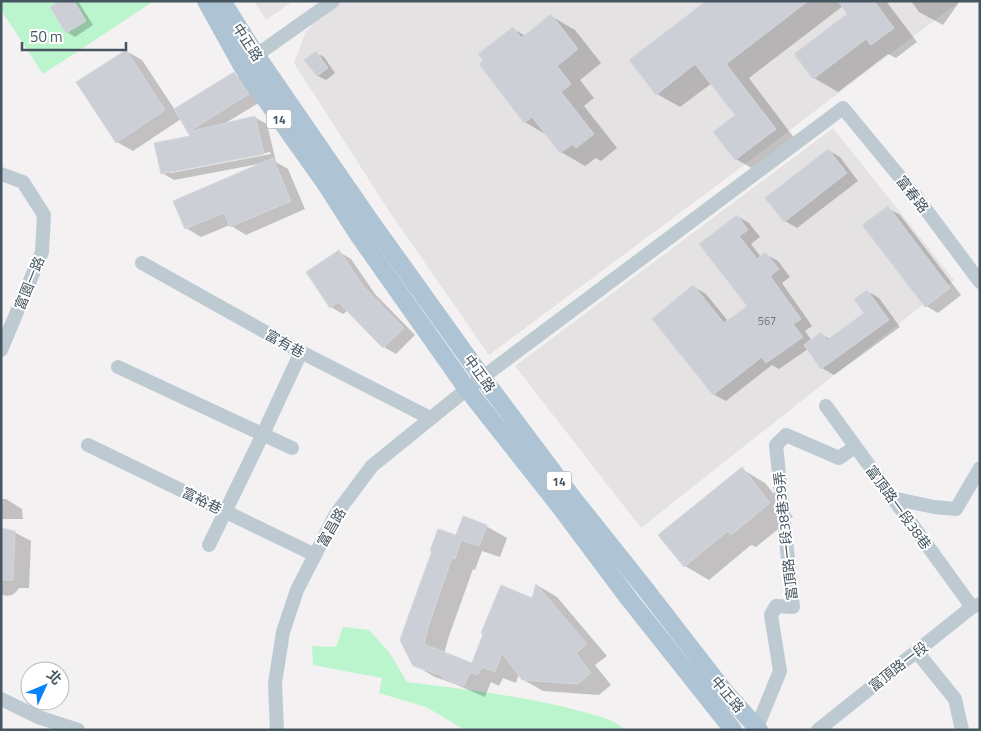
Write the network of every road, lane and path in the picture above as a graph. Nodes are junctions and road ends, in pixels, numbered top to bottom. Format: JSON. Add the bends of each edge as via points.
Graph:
{"nodes":[{"id":1,"x":206,"y":1,"type":"edge"},
{"id":2,"x":222,"y":1,"type":"edge"},
{"id":3,"x":333,"y":1,"type":"edge"},
{"id":4,"x":256,"y":55,"type":"junction"},
{"id":5,"x":242,"y":66,"type":"junction"},
{"id":6,"x":843,"y":108,"type":"joint"},
{"id":7,"x":1,"y":174,"type":"edge"},
{"id":8,"x":142,"y":263,"type":"dead end"},
{"id":9,"x":980,"y":282,"type":"edge"},
{"id":10,"x":1,"y":350,"type":"edge"},
{"id":11,"x":301,"y":352,"type":"junction"},
{"id":12,"x":118,"y":367,"type":"dead end"},
{"id":13,"x":482,"y":377,"type":"junction"},
{"id":14,"x":467,"y":389,"type":"junction"},
{"id":15,"x":826,"y":406,"type":"dead end"},
{"id":16,"x":430,"y":418,"type":"junction"},
{"id":17,"x":263,"y":434,"type":"junction"},
{"id":18,"x":88,"y":444,"type":"dead end"},
{"id":19,"x":855,"y":447,"type":"junction"},
{"id":20,"x":292,"y":448,"type":"dead end"},
{"id":21,"x":980,"y":468,"type":"edge"},
{"id":22,"x":892,"y":498,"type":"junction"},
{"id":23,"x":225,"y":511,"type":"junction"},
{"id":24,"x":209,"y":545,"type":"dead end"},
{"id":25,"x":315,"y":555,"type":"junction"},
{"id":26,"x":976,"y":606,"type":"edge"},
{"id":27,"x":917,"y":652,"type":"junction"},
{"id":28,"x":1,"y":699,"type":"edge"},
{"id":29,"x":758,"y":728,"type":"edge"},
{"id":30,"x":78,"y":730,"type":"edge"},
{"id":31,"x":277,"y":730,"type":"edge"},
{"id":32,"x":733,"y":730,"type":"edge"},
{"id":33,"x":818,"y":730,"type":"edge"},
{"id":34,"x":962,"y":730,"type":"edge"}],
"edges":[{"from":1,"to":5,"type":"main road","name":"中正路","number":"14"},
{"from":2,"to":4,"type":"main road","name":"中正路","number":"14"},
{"from":3,"to":4,"type":"street"},
{"from":4,"to":5,"type":"street"},
{"from":4,"to":13,"type":"main road","name":"中正路","number":"14"},
{"from":5,"to":14,"type":"main road","name":"中正路","number":"14"},
{"from":6,"to":9,"type":"street","name":"富春路","via":[[918,199]]},
{"from":6,"to":13,"type":"street","name":"富昌路"},
{"from":7,"to":10,"type":"street","name":"富園一路","via":[[23,182],[44,214],[42,252]]},
{"from":8,"to":11,"type":"street","name":"富有巷"},
{"from":11,"to":16,"type":"street","name":"富有巷"},
{"from":11,"to":17,"type":"street"},
{"from":12,"to":17,"type":"street"},
{"from":13,"to":14,"type":"street","name":"富昌路"},
{"from":13,"to":29,"type":"main road","name":"中正路","number":"14","via":[[725,692]]},
{"from":14,"to":16,"type":"street","name":"富昌路"},
{"from":14,"to":32,"type":"main road","name":"中正路","number":"14"},
{"from":15,"to":19,"type":"street","name":"富頂路一段38巷"},
{"from":16,"to":25,"type":"street","name":"富昌路","via":[[372,466],[336,514]]},
{"from":17,"to":20,"type":"street"},
{"from":17,"to":23,"type":"street"},
{"from":18,"to":23,"type":"street","name":"富裕巷"},
{"from":19,"to":22,"type":"street","name":"富頂路一段38巷"},
{"from":19,"to":29,"type":"street","name":"富頂路一段38巷39弄","via":[[840,458],[786,435],[776,446],[793,607],[776,606],[771,615],[780,671]]},
{"from":21,"to":22,"type":"street","via":[[956,509]]},
{"from":22,"to":26,"type":"street","name":"富頂路一段38巷"},
{"from":23,"to":24,"type":"street"},
{"from":23,"to":25,"type":"street","name":"富裕巷"},
{"from":25,"to":31,"type":"street","name":"富昌路","via":[[297,590],[283,632],[275,683]]},
{"from":26,"to":27,"type":"street","name":"富頂路一段"},
{"from":27,"to":33,"type":"street","name":"富頂路一段"},
{"from":27,"to":34,"type":"street","via":[[955,699]]},
{"from":28,"to":30,"type":"street","via":[[38,717]]}]}
